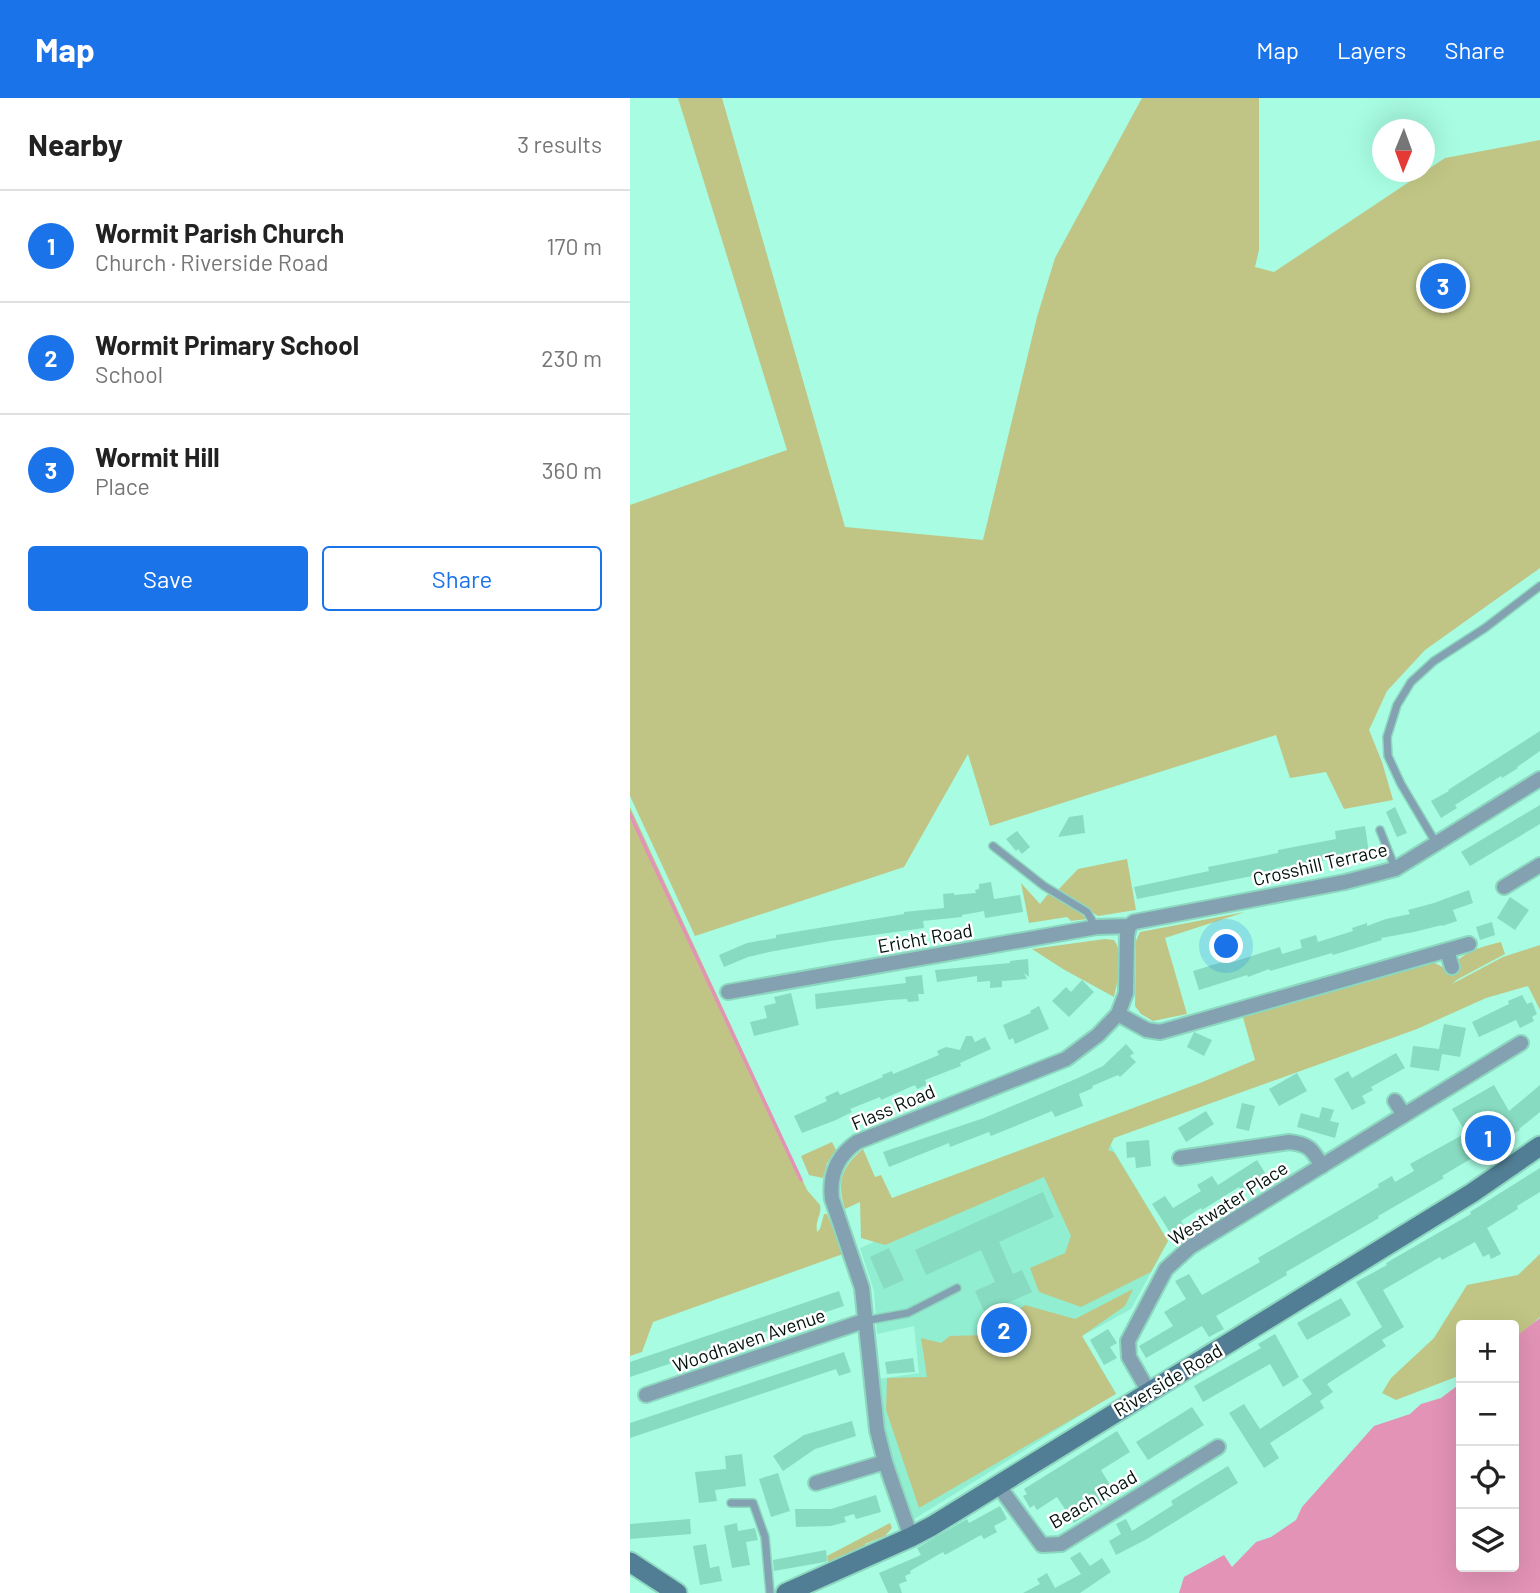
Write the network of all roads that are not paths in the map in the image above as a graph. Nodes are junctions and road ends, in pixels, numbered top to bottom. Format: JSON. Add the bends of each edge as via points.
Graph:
{"nodes":[{"id":1,"x":1540,"y":586,"type":"edge"},
{"id":2,"x":1540,"y":779,"type":"edge"},
{"id":3,"x":1380,"y":830,"type":"dead end"},
{"id":4,"x":1437,"y":844,"type":"junction"},
{"id":5,"x":993,"y":846,"type":"dead end"},
{"id":6,"x":1540,"y":865,"type":"edge"},
{"id":7,"x":1395,"y":869,"type":"junction"},
{"id":8,"x":1504,"y":887,"type":"dead end"},
{"id":9,"x":1129,"y":926,"type":"junction"},
{"id":10,"x":1097,"y":927,"type":"junction"},
{"id":11,"x":1469,"y":944,"type":"dead end"},
{"id":12,"x":1447,"y":951,"type":"junction"},
{"id":13,"x":1452,"y":967,"type":"dead end"},
{"id":14,"x":728,"y":992,"type":"dead end"},
{"id":15,"x":1118,"y":1014,"type":"junction"},
{"id":16,"x":1521,"y":1043,"type":"dead end"},
{"id":17,"x":1395,"y":1101,"type":"dead end"},
{"id":18,"x":1404,"y":1115,"type":"junction"},
{"id":19,"x":1540,"y":1146,"type":"edge"},
{"id":20,"x":1180,"y":1158,"type":"dead end"},
{"id":21,"x":1322,"y":1166,"type":"junction"},
{"id":22,"x":957,"y":1288,"type":"dead end"},
{"id":23,"x":864,"y":1321,"type":"junction"},
{"id":24,"x":1149,"y":1392,"type":"junction"},
{"id":25,"x":646,"y":1395,"type":"dead end"},
{"id":26,"x":1218,"y":1447,"type":"dead end"},
{"id":27,"x":885,"y":1462,"type":"junction"},
{"id":28,"x":816,"y":1483,"type":"dead end"},
{"id":29,"x":998,"y":1485,"type":"junction"},
{"id":30,"x":731,"y":1503,"type":"dead end"},
{"id":31,"x":911,"y":1537,"type":"junction"},
{"id":32,"x":630,"y":1562,"type":"edge"},
{"id":33,"x":677,"y":1593,"type":"edge"},
{"id":34,"x":770,"y":1593,"type":"edge"},
{"id":35,"x":786,"y":1593,"type":"edge"}],
"edges":[{"from":1,"to":4,"type":"lane","via":[[1434,661],[1411,682],[1397,705],[1387,737],[1388,756]]},
{"from":2,"to":4,"type":"street","name":"Crosshill Terrace"},
{"from":3,"to":7,"type":"lane"},
{"from":4,"to":7,"type":"street","name":"Crosshill Terrace"},
{"from":5,"to":10,"type":"lane","via":[[1087,912]]},
{"from":6,"to":8,"type":"street"},
{"from":7,"to":9,"type":"street","name":"Crosshill Terrace"},
{"from":9,"to":10,"type":"street","name":"Ericht Road"},
{"from":9,"to":15,"type":"street","via":[[1126,993]]},
{"from":10,"to":14,"type":"street","name":"Ericht Road"},
{"from":11,"to":12,"type":"street"},
{"from":12,"to":13,"type":"street"},
{"from":12,"to":15,"type":"street","via":[[1160,1032]]},
{"from":15,"to":23,"type":"street","name":"Flass Road","via":[[1066,1059],[864,1138],[843,1155],[833,1172],[831,1189],[862,1288]]},
{"from":16,"to":18,"type":"street","name":"Westwater Place"},
{"from":17,"to":18,"type":"street"},
{"from":18,"to":21,"type":"street","name":"Westwater Place"},
{"from":19,"to":24,"type":"main road","name":"Riverside Road","via":[[1472,1193]]},
{"from":20,"to":21,"type":"street","name":"Westwater Place","via":[[1289,1142],[1313,1151]]},
{"from":21,"to":24,"type":"street","name":"Westwater Place","via":[[1190,1247],[1167,1269],[1128,1341],[1129,1357]]},
{"from":22,"to":23,"type":"lane","via":[[908,1313]]},
{"from":23,"to":25,"type":"street","name":"Woodhaven Avenue"},
{"from":23,"to":27,"type":"street","name":"Flass Road"},
{"from":24,"to":29,"type":"main road","name":"Riverside Road"},
{"from":26,"to":29,"type":"street","name":"Beach Road","via":[[1061,1544],[1042,1545]]},
{"from":27,"to":28,"type":"street"},
{"from":27,"to":31,"type":"street","name":"Flass Road"},
{"from":29,"to":31,"type":"main road","name":"Riverside Road"},
{"from":30,"to":34,"type":"lane","via":[[753,1503],[765,1537]]},
{"from":31,"to":35,"type":"main road","name":"Riverside Road"},
{"from":32,"to":33,"type":"main road"}]}
